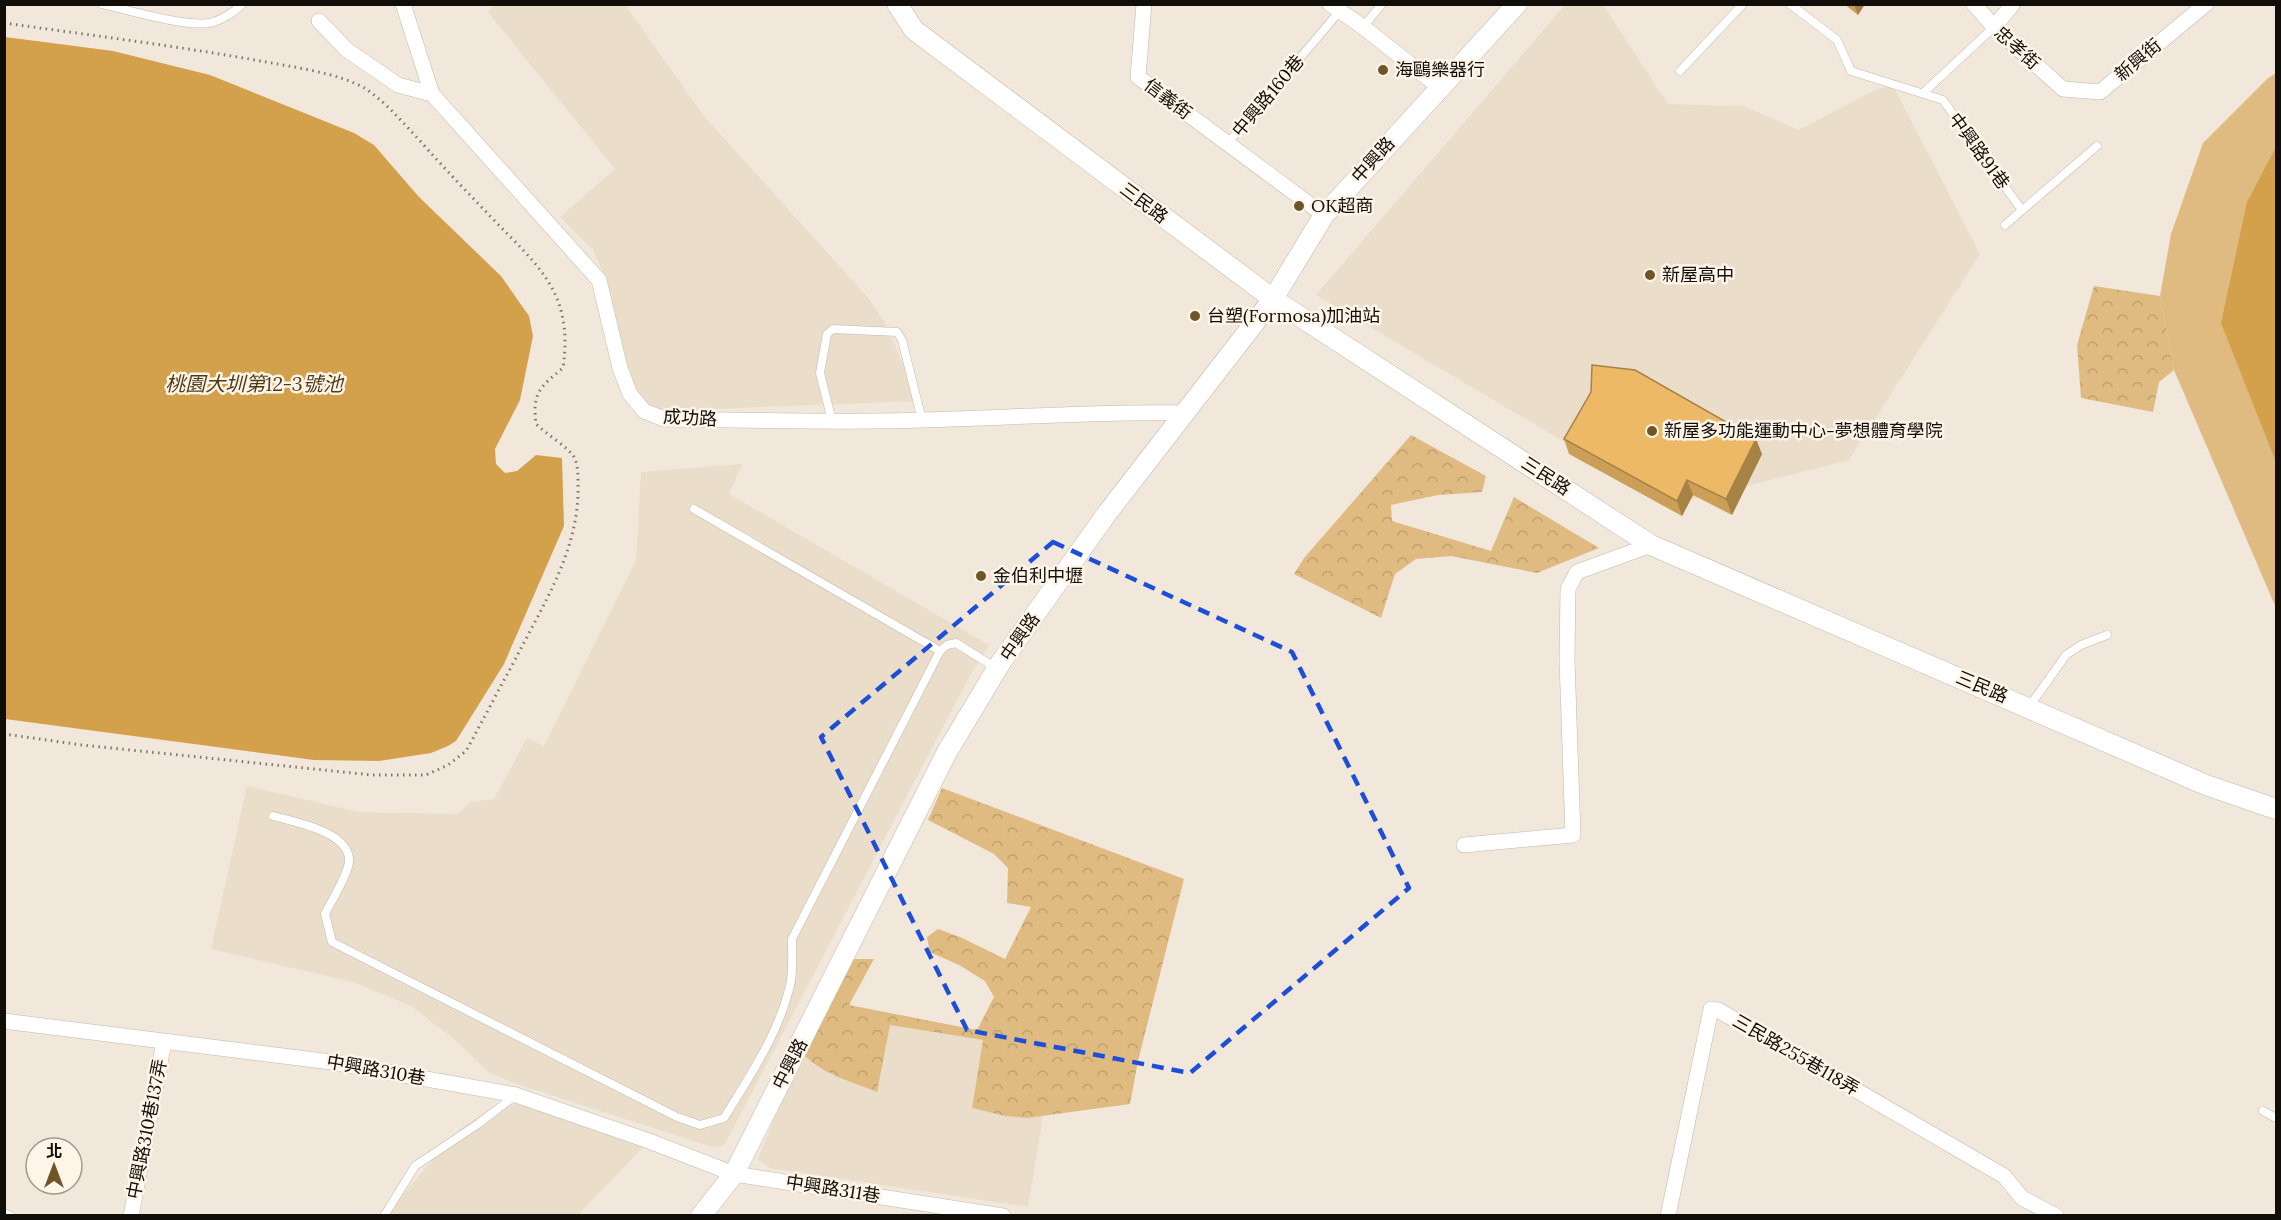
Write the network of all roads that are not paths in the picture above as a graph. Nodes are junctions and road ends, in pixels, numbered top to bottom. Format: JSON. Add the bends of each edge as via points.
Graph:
{"nodes":[{"id":1,"x":102,"y":4,"type":"edge"},
{"id":2,"x":242,"y":4,"type":"edge"},
{"id":3,"x":403,"y":4,"type":"edge"},
{"id":4,"x":897,"y":4,"type":"edge"},
{"id":5,"x":1144,"y":4,"type":"edge"},
{"id":6,"x":1382,"y":4,"type":"edge"},
{"id":7,"x":1517,"y":4,"type":"edge"},
{"id":8,"x":1743,"y":4,"type":"edge"},
{"id":9,"x":1790,"y":4,"type":"edge"},
{"id":10,"x":1974,"y":4,"type":"edge"},
{"id":11,"x":2013,"y":4,"type":"edge"},
{"id":12,"x":2206,"y":4,"type":"edge"},
{"id":13,"x":1335,"y":8,"type":"edge"},
{"id":14,"x":319,"y":21,"type":"dead end"},
{"id":15,"x":1363,"y":27,"type":"junction"},
{"id":16,"x":1994,"y":27,"type":"junction"},
{"id":17,"x":1680,"y":70,"type":"dead end"},
{"id":18,"x":1439,"y":87,"type":"junction"},
{"id":19,"x":2063,"y":89,"type":"joint"},
{"id":20,"x":1923,"y":93,"type":"junction"},
{"id":21,"x":432,"y":94,"type":"junction"},
{"id":22,"x":1227,"y":144,"type":"junction"},
{"id":23,"x":2097,"y":146,"type":"dead end"},
{"id":24,"x":2021,"y":209,"type":"junction"},
{"id":25,"x":1324,"y":215,"type":"junction"},
{"id":26,"x":2005,"y":225,"type":"dead end"},
{"id":27,"x":1273,"y":299,"type":"junction"},
{"id":28,"x":1187,"y":413,"type":"junction"},
{"id":29,"x":922,"y":420,"type":"junction"},
{"id":30,"x":832,"y":421,"type":"junction"},
{"id":31,"x":694,"y":509,"type":"dead end"},
{"id":32,"x":1652,"y":544,"type":"junction"},
{"id":33,"x":2107,"y":635,"type":"dead end"},
{"id":34,"x":940,"y":651,"type":"junction"},
{"id":35,"x":997,"y":669,"type":"junction"},
{"id":36,"x":2029,"y":707,"type":"junction"},
{"id":37,"x":2277,"y":808,"type":"edge"},
{"id":38,"x":273,"y":816,"type":"dead end"},
{"id":39,"x":1464,"y":845,"type":"dead end"},
{"id":40,"x":4,"y":1021,"type":"edge"},
{"id":41,"x":164,"y":1042,"type":"junction"},
{"id":42,"x":516,"y":1095,"type":"junction"},
{"id":43,"x":2263,"y":1111,"type":"dead end"},
{"id":44,"x":2277,"y":1118,"type":"edge"},
{"id":45,"x":734,"y":1174,"type":"junction"},
{"id":46,"x":4,"y":1213,"type":"edge"},
{"id":47,"x":11,"y":1215,"type":"edge"},
{"id":48,"x":130,"y":1215,"type":"edge"},
{"id":49,"x":384,"y":1215,"type":"edge"},
{"id":50,"x":701,"y":1215,"type":"edge"},
{"id":51,"x":1003,"y":1215,"type":"edge"},
{"id":52,"x":1668,"y":1215,"type":"edge"},
{"id":53,"x":2056,"y":1215,"type":"edge"}],
"edges":[{"from":1,"to":2,"type":"lane","via":[[193,24],[211,23]]},
{"from":3,"to":21,"type":"street","name":"成功路"},
{"from":4,"to":27,"type":"street","name":"三民路","via":[[914,30]]},
{"from":5,"to":22,"type":"street","name":"信義街","via":[[1138,77]]},
{"from":6,"to":15,"type":"lane"},
{"from":7,"to":18,"type":"street","name":"中興路"},
{"from":8,"to":17,"type":"lane"},
{"from":9,"to":20,"type":"lane","name":"中興路91巷","via":[[1837,40],[1851,71]]},
{"from":10,"to":16,"type":"street","name":"忠孝街"},
{"from":11,"to":16,"type":"street"},
{"from":12,"to":19,"type":"street","name":"新興街","via":[[2100,92]]},
{"from":13,"to":15,"type":"street"},
{"from":13,"to":22,"type":"lane","name":"中興路160巷"},
{"from":14,"to":21,"type":"street","via":[[347,50],[398,86]]},
{"from":15,"to":18,"type":"street"},
{"from":16,"to":19,"type":"street","name":"忠孝街"},
{"from":16,"to":20,"type":"lane"},
{"from":18,"to":25,"type":"street","name":"中興路"},
{"from":20,"to":24,"type":"lane","name":"中興路91巷","via":[[1943,100]]},
{"from":21,"to":30,"type":"street","name":"成功路","via":[[599,280],[620,368],[630,394],[644,411],[664,419]]},
{"from":22,"to":25,"type":"street","name":"中興路160巷"},
{"from":23,"to":24,"type":"lane"},
{"from":24,"to":26,"type":"lane"},
{"from":25,"to":27,"type":"street","name":"中興路"},
{"from":27,"to":28,"type":"street","name":"中興路"},
{"from":27,"to":32,"type":"street","name":"三民路"},
{"from":28,"to":29,"type":"street","name":"成功路"},
{"from":28,"to":35,"type":"street","name":"中興路","via":[[1108,512]]},
{"from":29,"to":30,"type":"street","name":"成功路"},
{"from":29,"to":30,"type":"lane","via":[[897,332],[833,329],[826,334],[820,374]]},
{"from":31,"to":34,"type":"lane"},
{"from":32,"to":36,"type":"street","name":"三民路"},
{"from":32,"to":39,"type":"street","via":[[1577,572],[1568,589],[1573,835]]},
{"from":33,"to":36,"type":"lane","via":[[2066,655]]},
{"from":34,"to":35,"type":"lane","via":[[956,643]]},
{"from":34,"to":38,"type":"lane","via":[[792,939],[791,978],[770,1043],[724,1119],[700,1125],[677,1117],[332,942],[325,914],[348,869],[346,850],[317,828]]},
{"from":35,"to":45,"type":"street","name":"中興路","via":[[947,752]]},
{"from":36,"to":37,"type":"street","name":"三民路","via":[[2206,785]]},
{"from":40,"to":41,"type":"street","name":"中興路310巷"},
{"from":41,"to":42,"type":"street","name":"中興路310巷","via":[[331,1062]]},
{"from":41,"to":48,"type":"street","name":"中興路310巷137弄"},
{"from":42,"to":45,"type":"street","name":"中興路310巷"},
{"from":42,"to":49,"type":"lane","via":[[415,1166]]},
{"from":43,"to":44,"type":"lane"},
{"from":45,"to":50,"type":"street","name":"中興路"},
{"from":45,"to":51,"type":"street","name":"中興路311巷"},
{"from":46,"to":47,"type":"lane"},
{"from":52,"to":53,"type":"street","name":"三民路255巷118弄","via":[[1712,1010],[2004,1176],[2022,1198]]}]}
